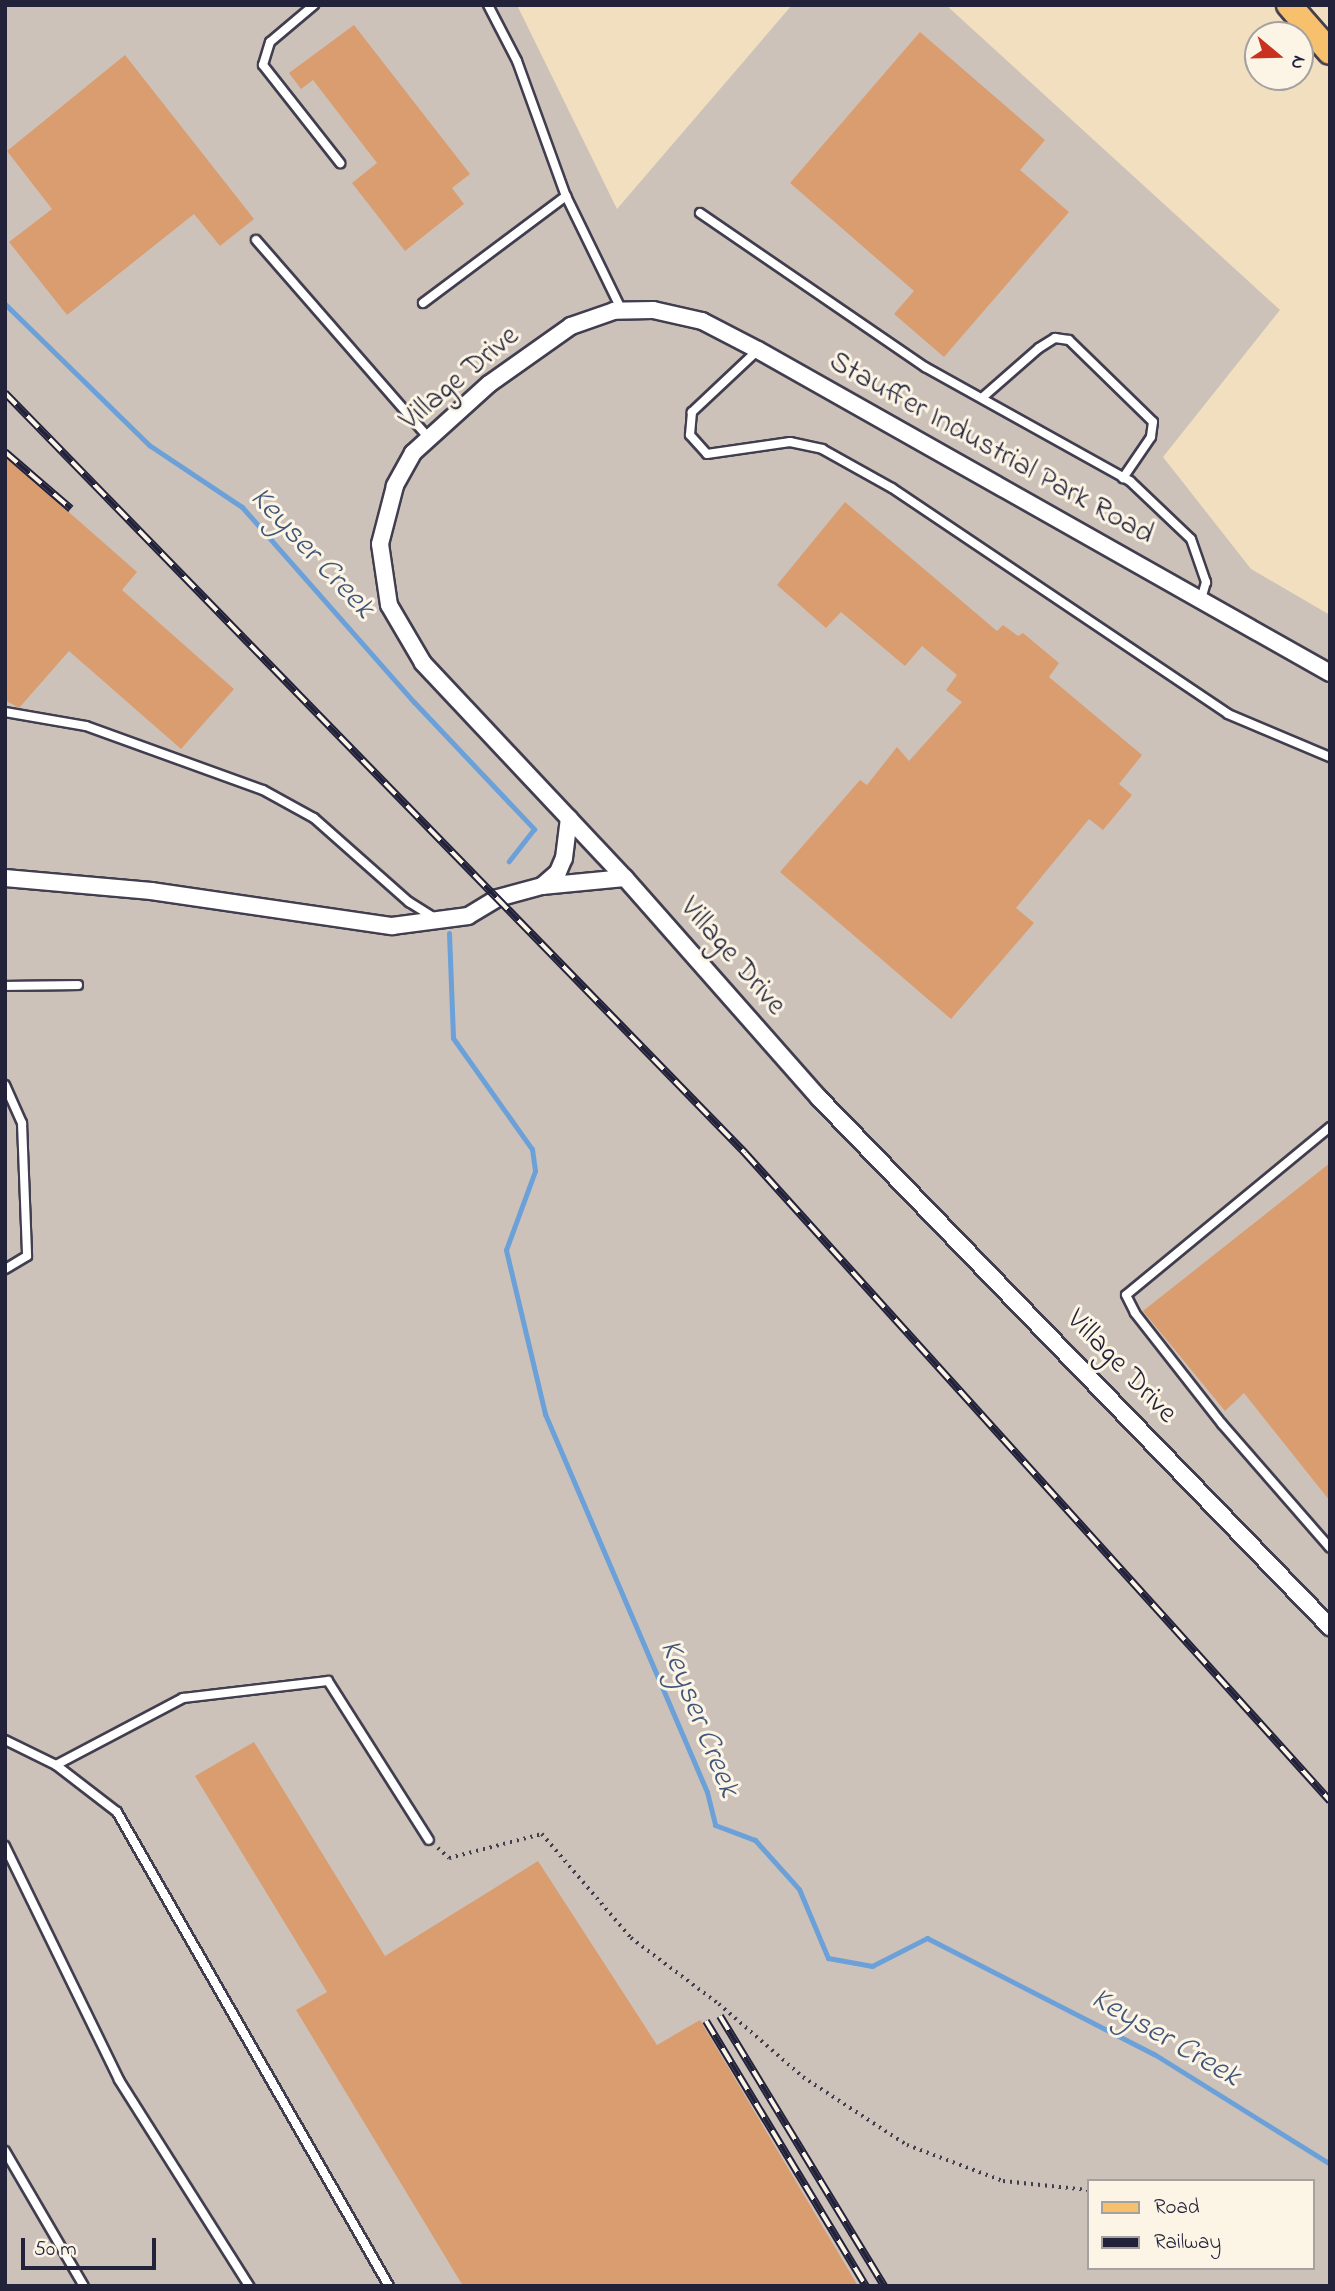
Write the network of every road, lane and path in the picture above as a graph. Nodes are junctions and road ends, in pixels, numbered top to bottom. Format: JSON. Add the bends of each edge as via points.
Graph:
{"nodes":[{"id":1,"x":314,"y":5,"type":"edge"},
{"id":2,"x":488,"y":5,"type":"edge"},
{"id":3,"x":1289,"y":5,"type":"edge"},
{"id":4,"x":1330,"y":52,"type":"edge"},
{"id":5,"x":340,"y":163,"type":"dead end"},
{"id":6,"x":566,"y":195,"type":"junction"},
{"id":7,"x":700,"y":213,"type":"dead end"},
{"id":8,"x":256,"y":240,"type":"dead end"},
{"id":9,"x":423,"y":303,"type":"dead end"},
{"id":10,"x":618,"y":311,"type":"junction"},
{"id":11,"x":758,"y":350,"type":"junction"},
{"id":12,"x":983,"y":397,"type":"junction"},
{"id":13,"x":429,"y":438,"type":"junction"},
{"id":14,"x":1123,"y":478,"type":"junction"},
{"id":15,"x":1201,"y":600,"type":"junction"},
{"id":16,"x":1330,"y":673,"type":"edge"},
{"id":17,"x":5,"y":712,"type":"edge"},
{"id":18,"x":1330,"y":757,"type":"edge"},
{"id":19,"x":569,"y":818,"type":"junction"},
{"id":20,"x":5,"y":878,"type":"edge"},
{"id":21,"x":625,"y":878,"type":"junction"},
{"id":22,"x":542,"y":886,"type":"junction"},
{"id":23,"x":437,"y":920,"type":"junction"},
{"id":24,"x":78,"y":985,"type":"dead end"},
{"id":25,"x":5,"y":986,"type":"edge"},
{"id":26,"x":5,"y":1085,"type":"edge"},
{"id":27,"x":1330,"y":1127,"type":"edge"},
{"id":28,"x":5,"y":1269,"type":"edge"},
{"id":29,"x":1330,"y":1548,"type":"edge"},
{"id":30,"x":1330,"y":1627,"type":"edge"},
{"id":31,"x":5,"y":1740,"type":"edge"},
{"id":32,"x":56,"y":1765,"type":"junction"},
{"id":33,"x":429,"y":1840,"type":"joint"},
{"id":34,"x":5,"y":1846,"type":"edge"},
{"id":35,"x":5,"y":2151,"type":"edge"},
{"id":36,"x":1086,"y":2190,"type":"edge"},
{"id":37,"x":84,"y":2286,"type":"edge"},
{"id":38,"x":249,"y":2286,"type":"edge"},
{"id":39,"x":389,"y":2286,"type":"edge"}],
"edges":[{"from":1,"to":5,"type":"lane","via":[[270,42],[263,65]]},
{"from":2,"to":6,"type":"lane","via":[[517,61]]},
{"from":3,"to":4,"type":"main road"},
{"from":6,"to":9,"type":"lane"},
{"from":6,"to":10,"type":"lane"},
{"from":7,"to":12,"type":"lane","via":[[925,366]]},
{"from":8,"to":13,"type":"lane"},
{"from":10,"to":11,"type":"street","name":"Stauffer Industrial Park Road","via":[[653,310],[702,321]]},
{"from":10,"to":13,"type":"street","name":"Village Drive","via":[[571,326],[489,384]]},
{"from":11,"to":15,"type":"street","name":"Stauffer Industrial Park Road"},
{"from":11,"to":18,"type":"lane","via":[[692,412],[690,435],[707,454],[790,442],[822,449],[891,488],[1228,714]]},
{"from":12,"to":14,"type":"lane"},
{"from":12,"to":14,"type":"lane","via":[[1055,338],[1069,340],[1153,422],[1151,437]]},
{"from":13,"to":19,"type":"street","name":"Village Drive","via":[[413,453],[388,509],[380,544],[389,605],[423,663]]},
{"from":14,"to":15,"type":"lane","via":[[1191,539],[1202,559],[1206,582]]},
{"from":15,"to":16,"type":"street","name":"Stauffer Industrial Park Road"},
{"from":17,"to":23,"type":"lane","via":[[86,726],[263,790],[314,818],[409,902]]},
{"from":19,"to":21,"type":"street","name":"Village Drive"},
{"from":19,"to":22,"type":"street","via":[[564,858],[558,872]]},
{"from":20,"to":23,"type":"street","via":[[151,891],[392,926]]},
{"from":21,"to":22,"type":"street"},
{"from":21,"to":30,"type":"street","name":"Village Drive","via":[[819,1098]]},
{"from":22,"to":23,"type":"street","via":[[498,898],[468,916]]},
{"from":24,"to":25,"type":"lane"},
{"from":26,"to":28,"type":"lane","via":[[22,1123],[27,1256]]},
{"from":27,"to":29,"type":"lane","via":[[1126,1295],[1135,1313],[1222,1424]]},
{"from":31,"to":32,"type":"lane"},
{"from":32,"to":33,"type":"lane","via":[[183,1698],[328,1681]]},
{"from":32,"to":39,"type":"lane","via":[[117,1812]]},
{"from":33,"to":36,"type":"path","via":[[449,1858],[542,1835],[631,1938],[826,2092],[907,2145],[1003,2181]]},
{"from":34,"to":38,"type":"lane","via":[[119,2080]]},
{"from":35,"to":37,"type":"lane"}]}
